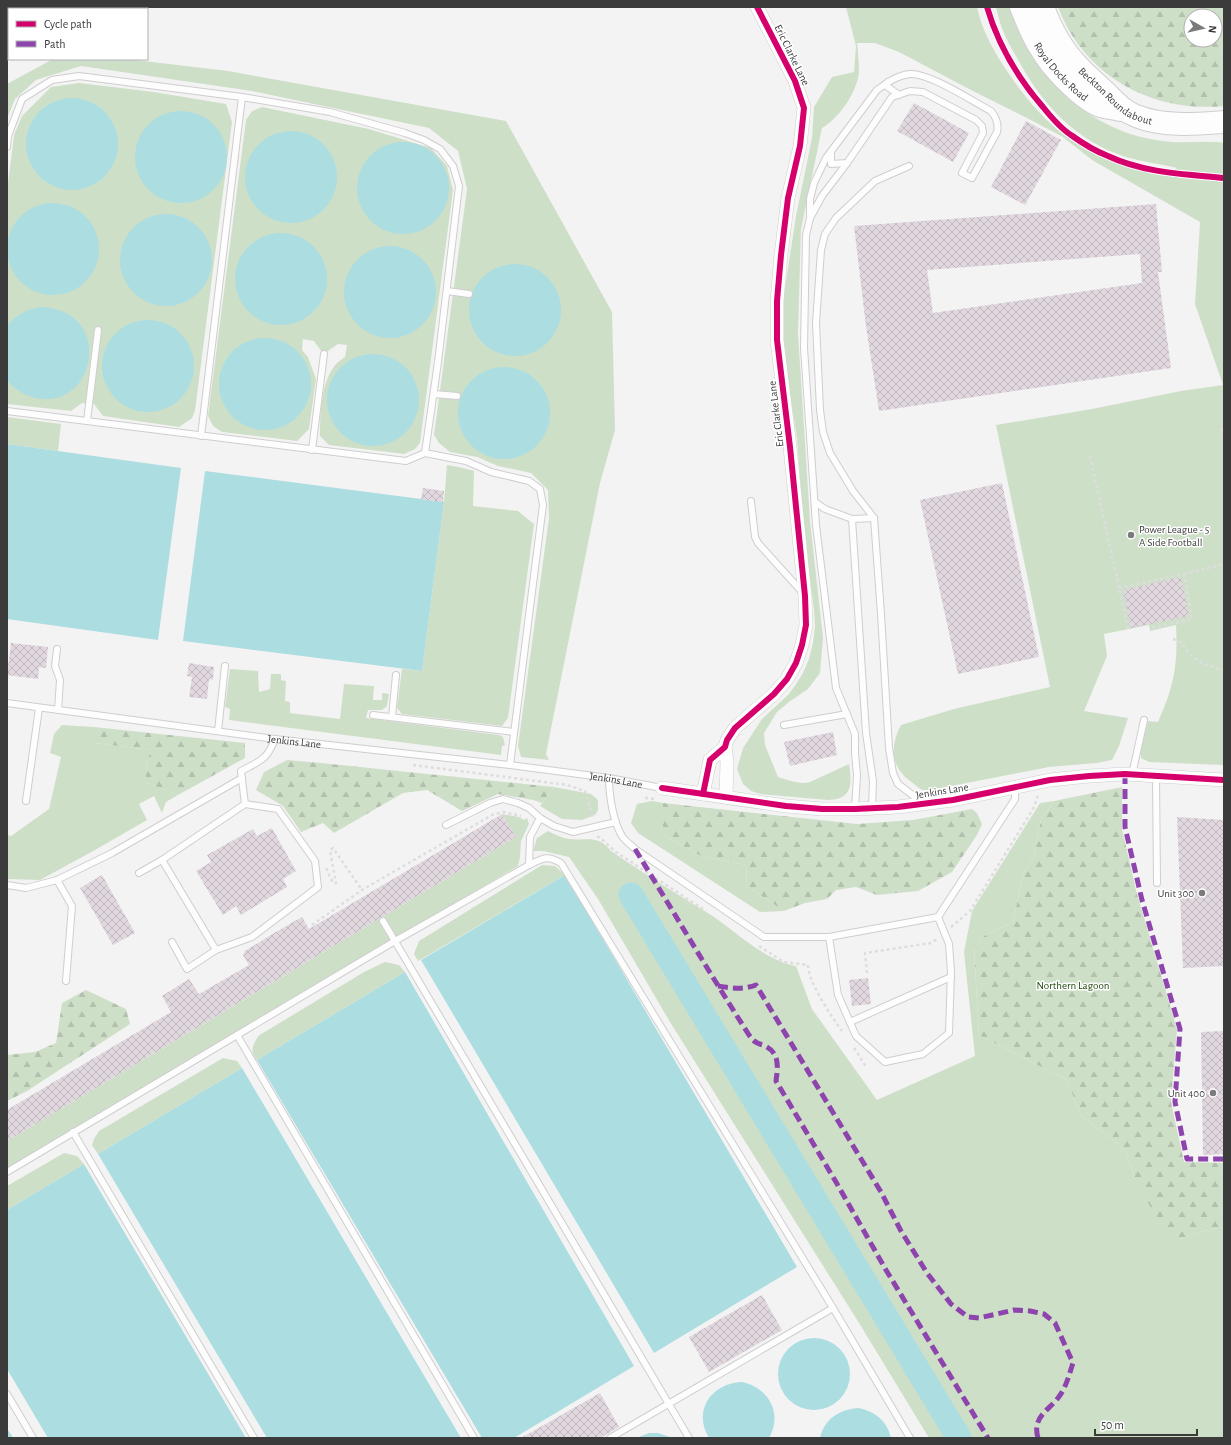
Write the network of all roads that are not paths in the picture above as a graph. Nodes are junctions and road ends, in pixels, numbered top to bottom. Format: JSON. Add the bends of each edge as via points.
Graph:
{"nodes":[{"id":1,"x":758,"y":7,"type":"edge"},
{"id":2,"x":1021,"y":7,"type":"edge"},
{"id":3,"x":1043,"y":7,"type":"edge"},
{"id":4,"x":891,"y":80,"type":"junction"},
{"id":5,"x":898,"y":95,"type":"junction"},
{"id":6,"x":242,"y":97,"type":"junction"},
{"id":7,"x":1125,"y":111,"type":"junction"},
{"id":8,"x":1224,"y":122,"type":"edge"},
{"id":9,"x":7,"y":147,"type":"edge"},
{"id":10,"x":831,"y":151,"type":"junction"},
{"id":11,"x":847,"y":163,"type":"junction"},
{"id":12,"x":909,"y":166,"type":"dead end"},
{"id":13,"x":810,"y":218,"type":"junction"},
{"id":14,"x":447,"y":292,"type":"junction"},
{"id":15,"x":469,"y":294,"type":"dead end"},
{"id":16,"x":98,"y":330,"type":"dead end"},
{"id":17,"x":324,"y":354,"type":"dead end"},
{"id":18,"x":434,"y":394,"type":"junction"},
{"id":19,"x":457,"y":396,"type":"dead end"},
{"id":20,"x":7,"y":411,"type":"edge"},
{"id":21,"x":87,"y":421,"type":"junction"},
{"id":22,"x":201,"y":436,"type":"junction"},
{"id":23,"x":312,"y":450,"type":"junction"},
{"id":24,"x":425,"y":453,"type":"junction"},
{"id":25,"x":752,"y":501,"type":"dead end"},
{"id":26,"x":815,"y":502,"type":"junction"},
{"id":27,"x":874,"y":518,"type":"junction"},
{"id":28,"x":852,"y":519,"type":"junction"},
{"id":29,"x":805,"y":596,"type":"junction"},
{"id":30,"x":57,"y":649,"type":"dead end"},
{"id":31,"x":226,"y":666,"type":"dead end"},
{"id":32,"x":396,"y":675,"type":"dead end"},
{"id":33,"x":7,"y":704,"type":"edge"},
{"id":34,"x":39,"y":708,"type":"junction"},
{"id":35,"x":58,"y":710,"type":"junction"},
{"id":36,"x":847,"y":714,"type":"junction"},
{"id":37,"x":373,"y":715,"type":"dead end"},
{"id":38,"x":392,"y":717,"type":"junction"},
{"id":39,"x":1144,"y":720,"type":"dead end"},
{"id":40,"x":784,"y":725,"type":"dead end"},
{"id":41,"x":218,"y":731,"type":"junction"},
{"id":42,"x":514,"y":732,"type":"junction"},
{"id":43,"x":275,"y":739,"type":"junction"},
{"id":44,"x":724,"y":747,"type":"junction"},
{"id":45,"x":510,"y":765,"type":"junction"},
{"id":46,"x":1132,"y":775,"type":"junction"},
{"id":47,"x":1156,"y":776,"type":"junction"},
{"id":48,"x":242,"y":778,"type":"junction"},
{"id":49,"x":609,"y":778,"type":"junction"},
{"id":50,"x":1224,"y":780,"type":"edge"},
{"id":51,"x":1015,"y":787,"type":"junction"},
{"id":52,"x":662,"y":788,"type":"joint"},
{"id":53,"x":703,"y":794,"type":"junction"},
{"id":54,"x":726,"y":797,"type":"junction"},
{"id":55,"x":26,"y":800,"type":"dead end"},
{"id":56,"x":245,"y":804,"type":"junction"},
{"id":57,"x":924,"y":804,"type":"junction"},
{"id":58,"x":872,"y":808,"type":"junction"},
{"id":59,"x":855,"y":809,"type":"junction"},
{"id":60,"x":540,"y":818,"type":"junction"},
{"id":61,"x":616,"y":822,"type":"junction"},
{"id":62,"x":446,"y":824,"type":"dead end"},
{"id":63,"x":162,"y":860,"type":"junction"},
{"id":64,"x":529,"y":864,"type":"junction"},
{"id":65,"x":139,"y":873,"type":"dead end"},
{"id":66,"x":57,"y":880,"type":"junction"},
{"id":67,"x":1157,"y":883,"type":"dead end"},
{"id":68,"x":7,"y":885,"type":"edge"},
{"id":69,"x":938,"y":917,"type":"junction"},
{"id":70,"x":383,"y":921,"type":"dead end"},
{"id":71,"x":829,"y":937,"type":"junction"},
{"id":72,"x":395,"y":941,"type":"junction"},
{"id":73,"x":172,"y":942,"type":"dead end"},
{"id":74,"x":216,"y":950,"type":"junction"},
{"id":75,"x":950,"y":977,"type":"junction"},
{"id":76,"x":66,"y":981,"type":"dead end"},
{"id":77,"x":850,"y":1022,"type":"junction"},
{"id":78,"x":237,"y":1035,"type":"junction"},
{"id":79,"x":73,"y":1132,"type":"junction"},
{"id":80,"x":7,"y":1172,"type":"edge"},
{"id":81,"x":833,"y":1308,"type":"junction"},
{"id":82,"x":7,"y":1394,"type":"edge"},
{"id":83,"x":669,"y":1403,"type":"junction"},
{"id":84,"x":33,"y":1438,"type":"edge"},
{"id":85,"x":254,"y":1438,"type":"edge"},
{"id":86,"x":474,"y":1438,"type":"edge"},
{"id":87,"x":610,"y":1438,"type":"edge"},
{"id":88,"x":689,"y":1438,"type":"edge"},
{"id":89,"x":910,"y":1438,"type":"edge"}],
"edges":[{"from":1,"to":29,"type":"street","name":"Eric Clarke Lane","via":[[796,81],[804,108],[781,255],[777,340]]},
{"from":2,"to":7,"type":"highway","name":"Royal Docks Road","via":[[1041,50],[1058,71],[1080,92],[1099,105]]},
{"from":3,"to":7,"type":"highway","name":"Beckton Roundabout","via":[[1068,54]]},
{"from":4,"to":5,"type":"lane","via":[[885,85]]},
{"from":4,"to":5,"type":"lane","via":[[909,74],[922,75],[996,116],[999,126],[997,132],[972,178],[962,172],[983,133],[982,126],[976,120],[923,92],[910,91]]},
{"from":4,"to":10,"type":"lane","via":[[877,90]]},
{"from":5,"to":11,"type":"lane","via":[[892,97]]},
{"from":6,"to":9,"type":"lane","via":[[79,76],[52,80],[22,99],[8,136]]},
{"from":6,"to":14,"type":"lane","via":[[330,112],[405,133],[440,149],[453,166],[460,186]]},
{"from":6,"to":22,"type":"lane"},
{"from":7,"to":8,"type":"highway","name":"Beckton Roundabout","via":[[1158,122],[1184,125]]},
{"from":10,"to":11,"type":"lane","via":[[831,164]]},
{"from":10,"to":13,"type":"lane","via":[[814,183],[810,199]]},
{"from":11,"to":13,"type":"lane","via":[[822,196]]},
{"from":12,"to":27,"type":"lane","via":[[875,181],[842,212],[825,234],[821,250],[816,323],[823,432],[830,452],[853,491]]},
{"from":13,"to":26,"type":"lane","via":[[806,235],[804,348]]},
{"from":14,"to":15,"type":"lane"},
{"from":14,"to":18,"type":"lane"},
{"from":16,"to":21,"type":"lane"},
{"from":17,"to":23,"type":"lane"},
{"from":18,"to":19,"type":"lane"},
{"from":18,"to":24,"type":"lane"},
{"from":20,"to":21,"type":"lane"},
{"from":21,"to":22,"type":"lane"},
{"from":22,"to":23,"type":"lane"},
{"from":23,"to":24,"type":"lane","via":[[406,461]]},
{"from":24,"to":42,"type":"lane","via":[[466,461],[491,472],[530,481],[540,489],[543,504]]},
{"from":25,"to":29,"type":"lane","via":[[755,537],[758,543]]},
{"from":26,"to":28,"type":"lane","via":[[825,509]]},
{"from":26,"to":36,"type":"lane","via":[[836,688]]},
{"from":27,"to":28,"type":"lane"},
{"from":27,"to":57,"type":"lane","via":[[889,748],[893,773],[898,784]]},
{"from":28,"to":58,"type":"lane"},
{"from":29,"to":44,"type":"street","name":"Eric Clarke Lane","via":[[806,625],[796,663],[774,694],[735,728]]},
{"from":30,"to":35,"type":"lane","via":[[55,666],[60,680]]},
{"from":31,"to":41,"type":"lane"},
{"from":32,"to":38,"type":"lane"},
{"from":33,"to":34,"type":"lane","name":"Jenkins Lane"},
{"from":34,"to":35,"type":"lane","name":"Jenkins Lane"},
{"from":34,"to":55,"type":"lane"},
{"from":35,"to":41,"type":"lane","name":"Jenkins Lane"},
{"from":36,"to":40,"type":"lane"},
{"from":36,"to":59,"type":"lane","via":[[855,734],[858,775]]},
{"from":37,"to":38,"type":"lane"},
{"from":38,"to":42,"type":"lane"},
{"from":39,"to":46,"type":"lane"},
{"from":41,"to":43,"type":"lane","name":"Jenkins Lane"},
{"from":42,"to":45,"type":"lane"},
{"from":43,"to":45,"type":"lane","name":"Jenkins Lane"},
{"from":43,"to":48,"type":"lane","via":[[264,759],[241,771]]},
{"from":44,"to":53,"type":"street","name":"Eric Clarke Lane","via":[[710,760]]},
{"from":44,"to":54,"type":"street"},
{"from":45,"to":49,"type":"lane","name":"Jenkins Lane"},
{"from":46,"to":47,"type":"street","name":"Jenkins Lane"},
{"from":46,"to":51,"type":"street","name":"Jenkins Lane","via":[[1050,780]]},
{"from":47,"to":50,"type":"street","name":"Jenkins Lane"},
{"from":47,"to":67,"type":"lane"},
{"from":48,"to":56,"type":"lane"},
{"from":48,"to":66,"type":"lane","via":[[112,853]]},
{"from":49,"to":52,"type":"lane","name":"Jenkins Lane"},
{"from":49,"to":61,"type":"lane","via":[[609,794]]},
{"from":51,"to":57,"type":"street","name":"Jenkins Lane"},
{"from":51,"to":69,"type":"lane","via":[[1015,799]]},
{"from":52,"to":53,"type":"street","name":"Jenkins Lane"},
{"from":53,"to":54,"type":"street","name":"Jenkins Lane"},
{"from":54,"to":59,"type":"street","name":"Jenkins Lane","via":[[786,806]]},
{"from":56,"to":63,"type":"lane"},
{"from":56,"to":74,"type":"lane","via":[[278,809],[314,861],[318,887],[252,938]]},
{"from":57,"to":58,"type":"street","name":"Jenkins Lane"},
{"from":58,"to":59,"type":"street","name":"Jenkins Lane"},
{"from":60,"to":61,"type":"lane","via":[[573,832]]},
{"from":60,"to":62,"type":"lane","via":[[518,802],[503,799]]},
{"from":60,"to":64,"type":"lane","via":[[530,837]]},
{"from":61,"to":71,"type":"lane","via":[[621,836],[635,849],[764,937]]},
{"from":63,"to":65,"type":"lane"},
{"from":63,"to":74,"type":"lane"},
{"from":64,"to":72,"type":"lane"},
{"from":64,"to":81,"type":"lane","via":[[550,857],[561,863]]},
{"from":66,"to":68,"type":"lane","via":[[26,888]]},
{"from":66,"to":76,"type":"lane","via":[[72,906]]},
{"from":69,"to":71,"type":"lane"},
{"from":69,"to":75,"type":"lane","via":[[949,944]]},
{"from":70,"to":72,"type":"lane"},
{"from":71,"to":77,"type":"lane","via":[[838,995]]},
{"from":72,"to":78,"type":"lane"},
{"from":72,"to":83,"type":"lane"},
{"from":73,"to":74,"type":"lane","via":[[187,969]]},
{"from":75,"to":77,"type":"lane"},
{"from":75,"to":77,"type":"lane","via":[[949,1034],[923,1054],[885,1062],[856,1036]]},
{"from":78,"to":79,"type":"lane"},
{"from":78,"to":86,"type":"lane"},
{"from":79,"to":80,"type":"lane"},
{"from":79,"to":85,"type":"lane"},
{"from":81,"to":83,"type":"lane"},
{"from":81,"to":89,"type":"lane"},
{"from":82,"to":84,"type":"lane"},
{"from":83,"to":87,"type":"lane"},
{"from":83,"to":88,"type":"lane"}]}
